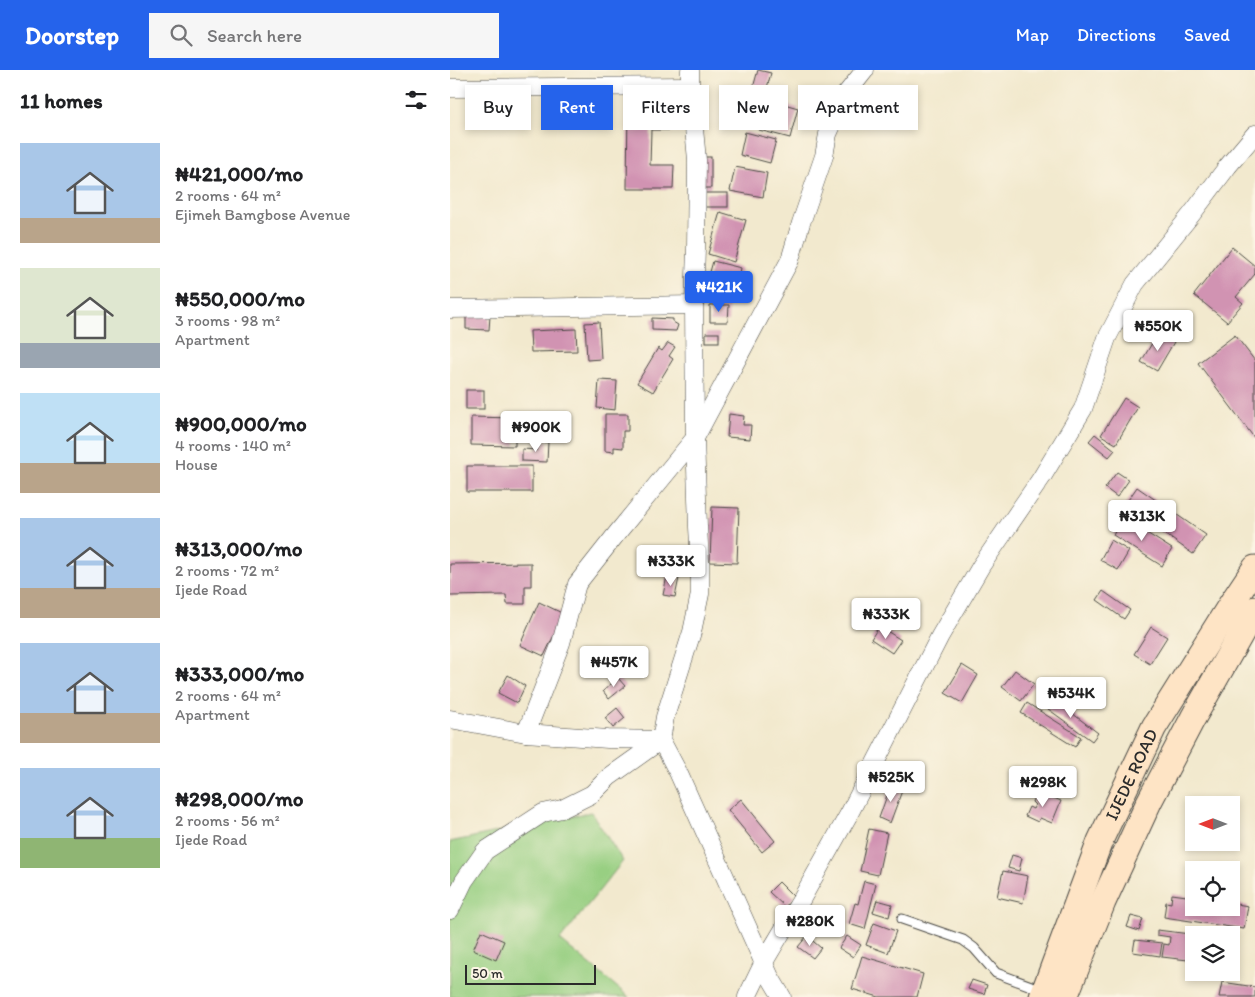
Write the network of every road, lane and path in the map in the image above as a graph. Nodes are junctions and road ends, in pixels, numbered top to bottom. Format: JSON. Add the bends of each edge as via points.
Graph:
{"nodes":[{"id":1,"x":865,"y":70,"type":"edge"},
{"id":2,"x":690,"y":78,"type":"edge"},
{"id":3,"x":450,"y":88,"type":"edge"},
{"id":4,"x":1255,"y":134,"type":"edge"},
{"id":5,"x":694,"y":305,"type":"junction"},
{"id":6,"x":450,"y":309,"type":"edge"},
{"id":7,"x":695,"y":438,"type":"junction"},
{"id":8,"x":1255,"y":568,"type":"edge"},
{"id":9,"x":1255,"y":609,"type":"edge"},
{"id":10,"x":450,"y":719,"type":"edge"},
{"id":11,"x":526,"y":733,"type":"junction"},
{"id":12,"x":661,"y":740,"type":"junction"},
{"id":13,"x":450,"y":910,"type":"edge"},
{"id":14,"x":902,"y":919,"type":"dead end"},
{"id":15,"x":764,"y":962,"type":"junction"},
{"id":16,"x":1051,"y":995,"type":"edge"},
{"id":17,"x":746,"y":997,"type":"edge"},
{"id":18,"x":782,"y":997,"type":"edge"}],
"edges":[{"from":1,"to":7,"type":"street","via":[[846,94],[828,134],[824,156],[790,260]]},
{"from":2,"to":3,"type":"street"},
{"from":2,"to":5,"type":"street","via":[[697,160]]},
{"from":4,"to":15,"type":"street","via":[[1135,284],[1107,338],[1083,409],[1042,477],[981,566],[940,636],[849,814]]},
{"from":5,"to":6,"type":"street"},
{"from":5,"to":7,"type":"street"},
{"from":7,"to":11,"type":"street","via":[[578,584],[561,644]]},
{"from":7,"to":12,"type":"street","via":[[700,594]]},
{"from":8,"to":16,"type":"main road","name":"IJEDE ROAD","via":[[1150,735],[1100,841]]},
{"from":9,"to":16,"type":"main road","name":"IJEDE ROAD","via":[[1193,718],[1149,802],[1103,902]]},
{"from":10,"to":11,"type":"street"},
{"from":11,"to":12,"type":"street"},
{"from":12,"to":13,"type":"street","via":[[609,777],[592,794],[562,809],[543,813],[485,851],[464,881]]},
{"from":12,"to":15,"type":"street"},
{"from":14,"to":16,"type":"lane","via":[[963,940],[996,973]]},
{"from":15,"to":17,"type":"street"},
{"from":15,"to":18,"type":"street"}]}
